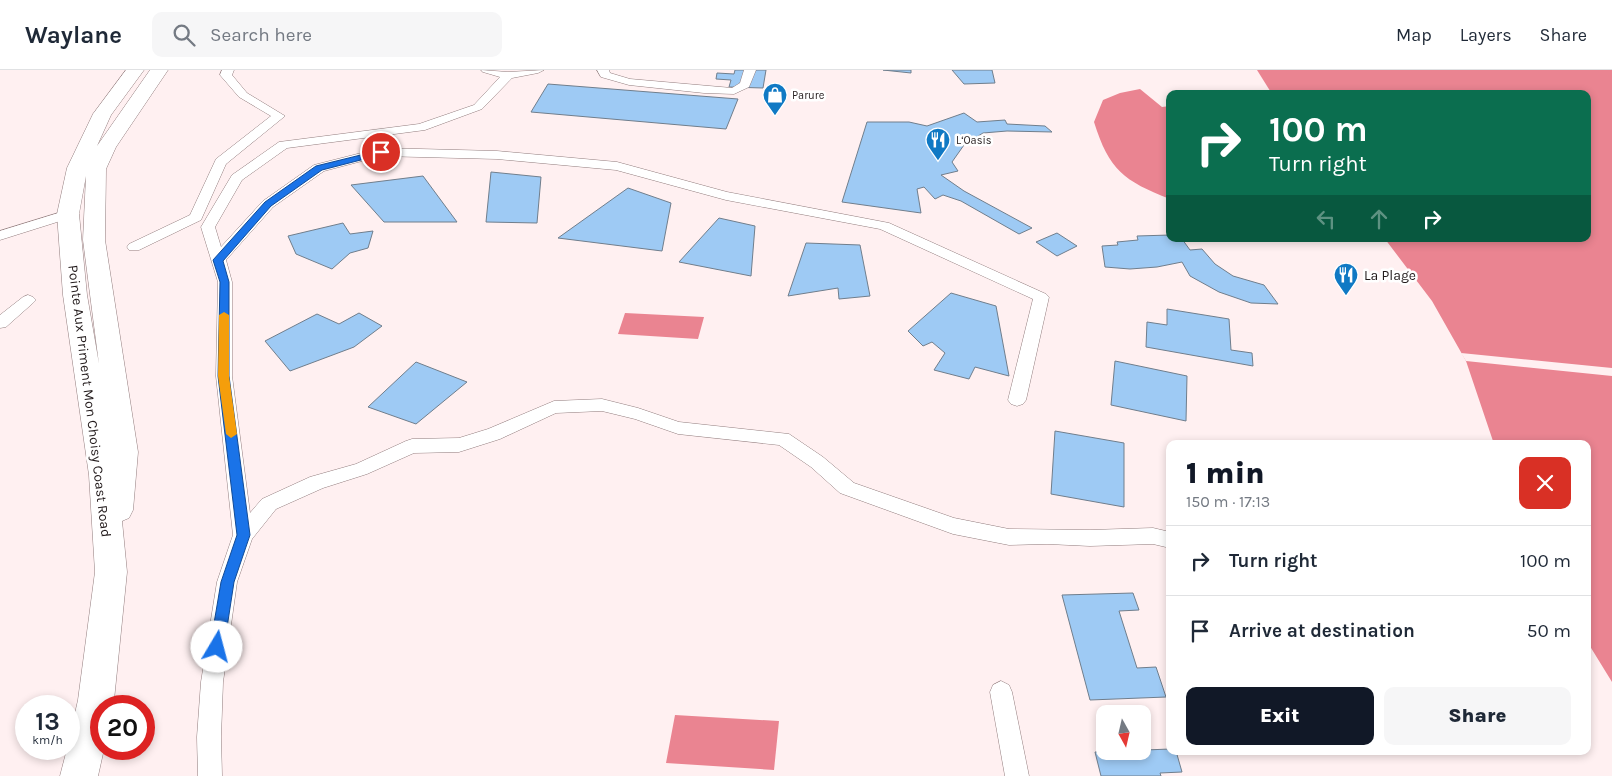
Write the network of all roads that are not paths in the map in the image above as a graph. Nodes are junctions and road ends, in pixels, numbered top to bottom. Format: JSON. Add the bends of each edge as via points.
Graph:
{"nodes":[{"id":1,"x":135,"y":70,"type":"edge"},
{"id":2,"x":158,"y":70,"type":"edge"},
{"id":3,"x":228,"y":70,"type":"edge"},
{"id":4,"x":487,"y":70,"type":"edge"},
{"id":5,"x":538,"y":70,"type":"edge"},
{"id":6,"x":604,"y":70,"type":"edge"},
{"id":7,"x":750,"y":70,"type":"edge"},
{"id":8,"x":508,"y":75,"type":"junction"},
{"id":9,"x":95,"y":187,"type":"junction"},
{"id":10,"x":68,"y":214,"type":"junction"},
{"id":11,"x":94,"y":226,"type":"junction"},
{"id":12,"x":0,"y":236,"type":"edge"},
{"id":13,"x":134,"y":247,"type":"dead end"},
{"id":14,"x":218,"y":260,"type":"junction"},
{"id":15,"x":28,"y":300,"type":"dead end"},
{"id":16,"x":0,"y":323,"type":"edge"},
{"id":17,"x":1017,"y":400,"type":"dead end"},
{"id":18,"x":243,"y":535,"type":"junction"},
{"id":19,"x":1166,"y":539,"type":"edge"},
{"id":20,"x":111,"y":572,"type":"junction"},
{"id":21,"x":1001,"y":692,"type":"dead end"},
{"id":22,"x":79,"y":776,"type":"edge"},
{"id":23,"x":210,"y":776,"type":"edge"},
{"id":24,"x":1017,"y":776,"type":"edge"}],
"edges":[{"from":1,"to":10,"type":"main road","name":"Pointe Aux Priment Mon Choisy Coast Road","via":[[102,114],[77,168]]},
{"from":2,"to":9,"type":"main road","via":[[106,148],[96,169]]},
{"from":3,"to":13,"type":"lane","via":[[226,75],[243,95],[278,116],[220,162],[196,217]]},
{"from":4,"to":8,"type":"lane"},
{"from":5,"to":8,"type":"lane"},
{"from":6,"to":7,"type":"lane","via":[[605,75],[629,82],[734,90],[745,86]]},
{"from":8,"to":14,"type":"lane","via":[[478,108],[421,127],[283,145],[237,178],[208,227]]},
{"from":9,"to":10,"type":"main road","via":[[88,200]]},
{"from":9,"to":11,"type":"main road"},
{"from":10,"to":11,"type":"main road","via":[[84,214]]},
{"from":10,"to":12,"type":"lane"},
{"from":10,"to":20,"type":"main road","name":"Pointe Aux Priment Mon Choisy Coast Road","via":[[75,295],[103,475]]},
{"from":11,"to":20,"type":"main road","via":[[124,452]]},
{"from":14,"to":17,"type":"lane","via":[[268,204],[319,168],[381,152],[497,154],[617,166],[726,196],[884,226],[1041,297]]},
{"from":14,"to":18,"type":"lane","via":[[225,282],[224,376]]},
{"from":15,"to":16,"type":"lane"},
{"from":18,"to":19,"type":"lane","via":[[269,504],[412,446],[458,445],[494,434],[554,407],[602,405],[678,428],[783,439],[817,462],[846,488],[953,526],[1009,537],[1153,536]]},
{"from":18,"to":23,"type":"lane","via":[[227,582],[218,638],[211,700]]},
{"from":20,"to":22,"type":"main road","name":"Pointe Aux Priment Mon Choisy Coast Road","via":[[96,700]]},
{"from":21,"to":24,"type":"lane"}]}
